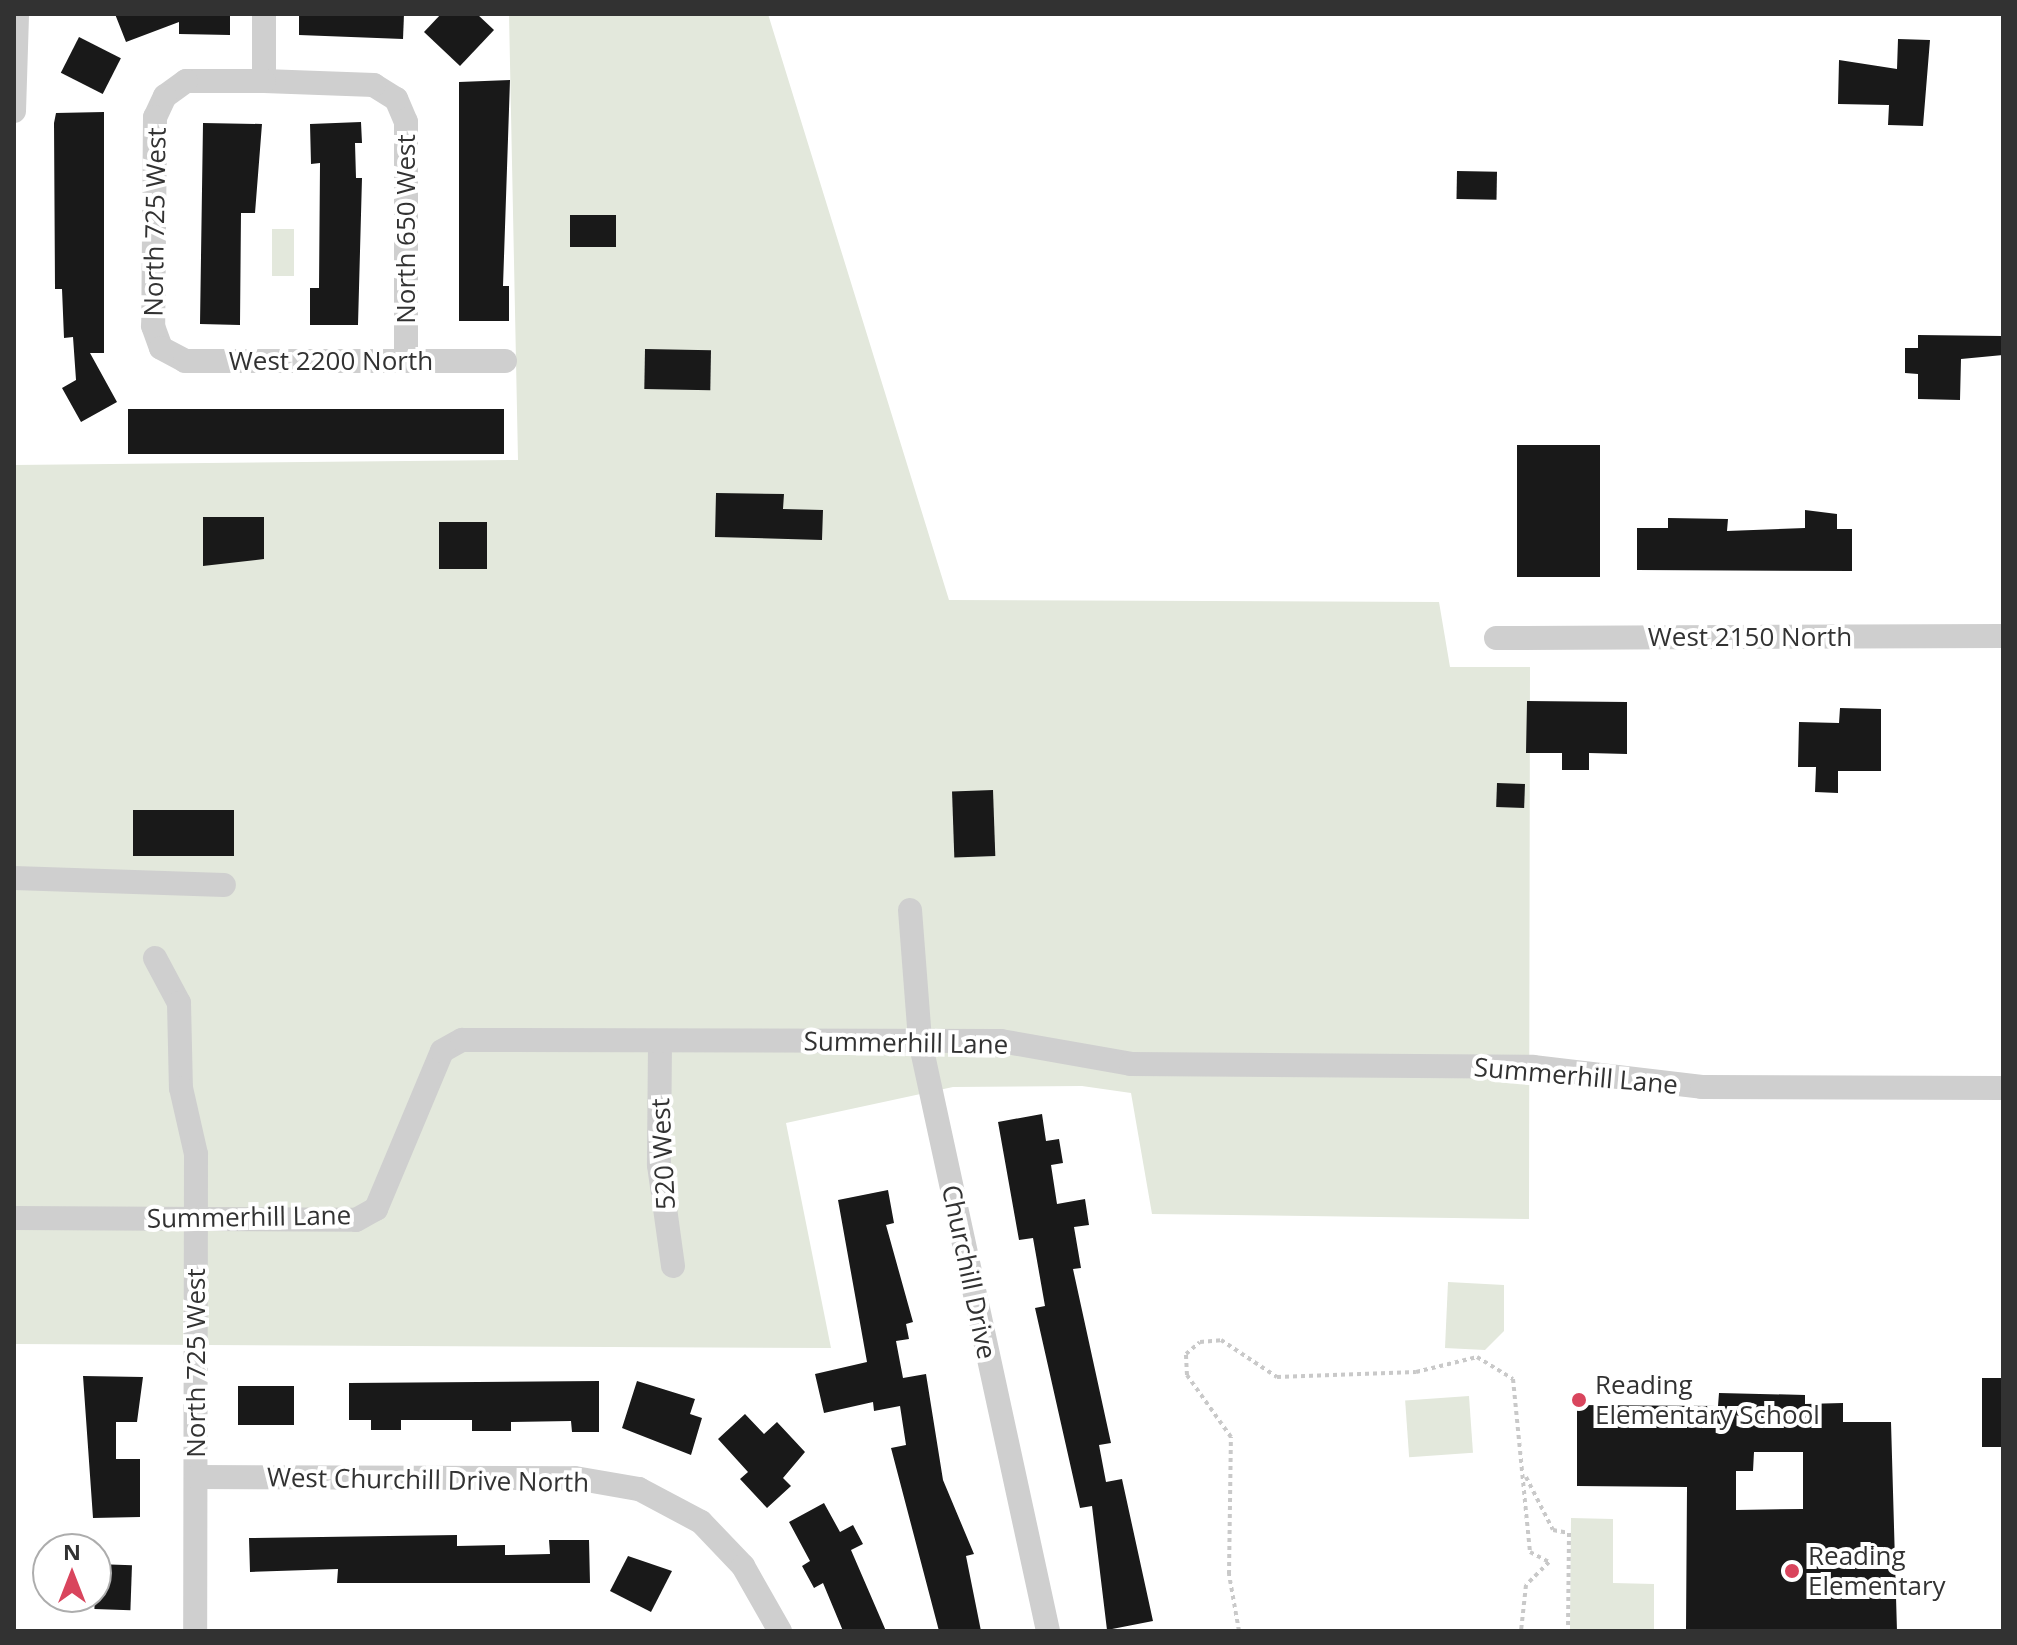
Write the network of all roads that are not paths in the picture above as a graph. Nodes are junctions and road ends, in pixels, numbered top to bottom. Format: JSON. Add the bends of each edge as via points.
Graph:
{"nodes":[{"id":1,"x":17,"y":14,"type":"edge"},
{"id":2,"x":264,"y":14,"type":"edge"},
{"id":3,"x":264,"y":81,"type":"junction"},
{"id":4,"x":14,"y":111,"type":"edge"},
{"id":5,"x":161,"y":348,"type":"joint"},
{"id":6,"x":406,"y":361,"type":"junction"},
{"id":7,"x":505,"y":361,"type":"dead end"},
{"id":8,"x":2003,"y":636,"type":"edge"},
{"id":9,"x":1496,"y":638,"type":"dead end"},
{"id":10,"x":14,"y":878,"type":"edge"},
{"id":11,"x":224,"y":885,"type":"dead end"},
{"id":12,"x":910,"y":910,"type":"dead end"},
{"id":13,"x":155,"y":958,"type":"dead end"},
{"id":14,"x":920,"y":1041,"type":"junction"},
{"id":15,"x":660,"y":1042,"type":"junction"},
{"id":16,"x":2003,"y":1088,"type":"edge"},
{"id":17,"x":14,"y":1218,"type":"edge"},
{"id":18,"x":196,"y":1220,"type":"junction"},
{"id":19,"x":673,"y":1266,"type":"dead end"},
{"id":20,"x":196,"y":1477,"type":"junction"},
{"id":21,"x":195,"y":1631,"type":"edge"},
{"id":22,"x":780,"y":1631,"type":"edge"},
{"id":23,"x":1048,"y":1631,"type":"edge"}],
"edges":[{"from":1,"to":4,"type":"street"},
{"from":2,"to":3,"type":"street"},
{"from":3,"to":5,"type":"street","name":"North 725 West","via":[[186,81],[165,96],[155,132],[153,326]]},
{"from":3,"to":6,"type":"street","name":"North 650 West","via":[[374,85],[396,99],[406,122]]},
{"from":5,"to":6,"type":"street","name":"West 2200 North","via":[[185,361]]},
{"from":6,"to":7,"type":"street","name":"West 2200 North"},
{"from":8,"to":9,"type":"street","name":"West 2150 North"},
{"from":10,"to":11,"type":"street"},
{"from":12,"to":14,"type":"street","name":"Churchill Drive"},
{"from":13,"to":18,"type":"street","name":"North 725 West","via":[[179,1003]]},
{"from":14,"to":15,"type":"street","name":"Summerhill Lane"},
{"from":14,"to":16,"type":"street","name":"Summerhill Lane","via":[[1001,1041],[1131,1064],[1533,1067],[1702,1087]]},
{"from":14,"to":23,"type":"street","name":"Churchill Drive"},
{"from":15,"to":18,"type":"street","name":"Summerhill Lane","via":[[462,1040],[442,1051],[376,1209],[356,1220]]},
{"from":15,"to":19,"type":"street","name":"520 West","via":[[659,1165]]},
{"from":17,"to":18,"type":"street","name":"Summerhill Lane"},
{"from":18,"to":20,"type":"street","name":"North 725 West"},
{"from":20,"to":21,"type":"street","name":"North 725 West"},
{"from":20,"to":22,"type":"street","name":"West Churchill Drive North","via":[[575,1478],[639,1489],[701,1522],[743,1566]]}]}
